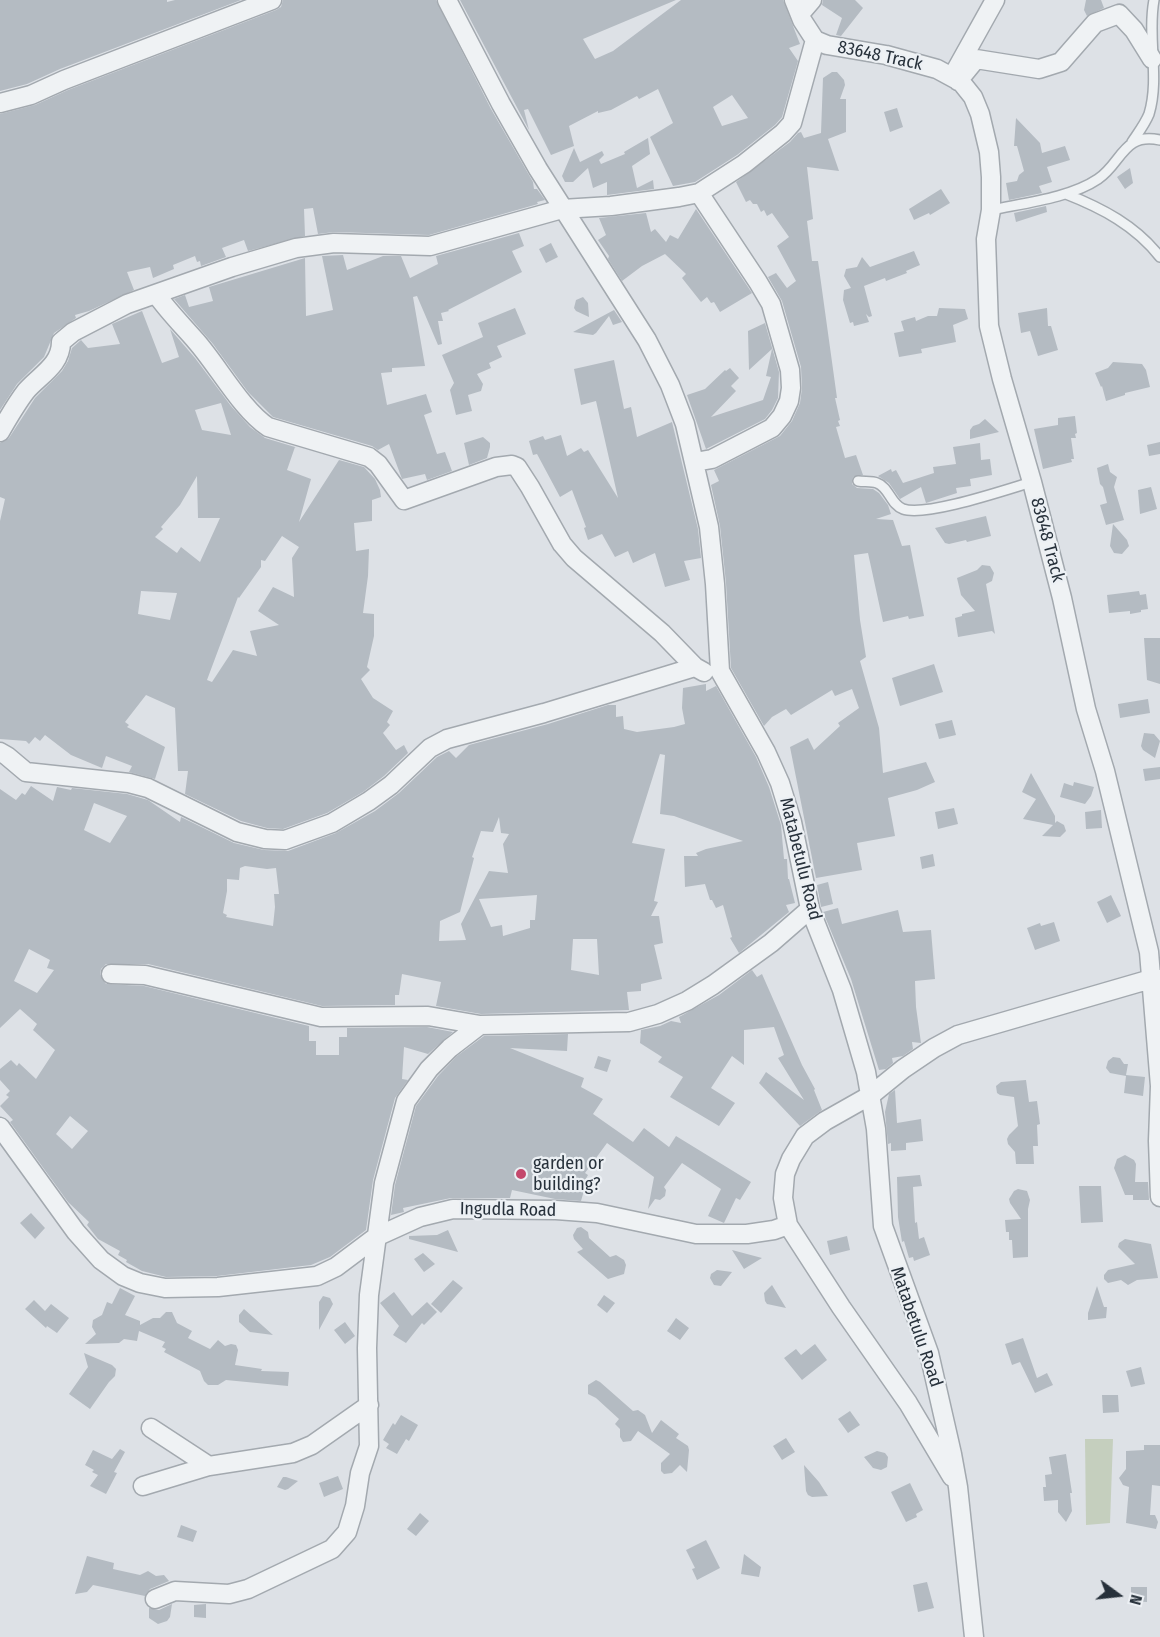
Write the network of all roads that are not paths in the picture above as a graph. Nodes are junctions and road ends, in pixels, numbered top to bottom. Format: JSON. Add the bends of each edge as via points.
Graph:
{"nodes":[{"id":1,"x":272,"y":0,"type":"edge"},
{"id":2,"x":447,"y":0,"type":"edge"},
{"id":3,"x":995,"y":0,"type":"edge"},
{"id":4,"x":1154,"y":0,"type":"edge"},
{"id":5,"x":803,"y":7,"type":"edge"},
{"id":6,"x":815,"y":40,"type":"junction"},
{"id":7,"x":1152,"y":59,"type":"junction"},
{"id":8,"x":956,"y":79,"type":"junction"},
{"id":9,"x":0,"y":103,"type":"edge"},
{"id":10,"x":1160,"y":140,"type":"edge"},
{"id":11,"x":1132,"y":143,"type":"junction"},
{"id":12,"x":699,"y":193,"type":"junction"},
{"id":13,"x":1066,"y":194,"type":"junction"},
{"id":14,"x":562,"y":209,"type":"junction"},
{"id":15,"x":991,"y":210,"type":"junction"},
{"id":16,"x":1160,"y":257,"type":"edge"},
{"id":17,"x":156,"y":294,"type":"junction"},
{"id":18,"x":0,"y":432,"type":"edge"},
{"id":19,"x":695,"y":462,"type":"junction"},
{"id":20,"x":858,"y":481,"type":"dead end"},
{"id":21,"x":1032,"y":482,"type":"junction"},
{"id":22,"x":695,"y":667,"type":"junction"},
{"id":23,"x":720,"y":671,"type":"junction"},
{"id":24,"x":0,"y":752,"type":"edge"},
{"id":25,"x":810,"y":909,"type":"junction"},
{"id":26,"x":111,"y":974,"type":"dead end"},
{"id":27,"x":1155,"y":979,"type":"edge"},
{"id":28,"x":480,"y":1025,"type":"junction"},
{"id":29,"x":871,"y":1095,"type":"junction"},
{"id":30,"x":0,"y":1127,"type":"edge"},
{"id":31,"x":1160,"y":1197,"type":"edge"},
{"id":32,"x":788,"y":1225,"type":"junction"},
{"id":33,"x":376,"y":1237,"type":"junction"},
{"id":34,"x":369,"y":1405,"type":"junction"},
{"id":35,"x":151,"y":1428,"type":"dead end"},
{"id":36,"x":209,"y":1466,"type":"junction"},
{"id":37,"x":143,"y":1486,"type":"dead end"},
{"id":38,"x":958,"y":1487,"type":"junction"},
{"id":39,"x":155,"y":1599,"type":"dead end"},
{"id":40,"x":974,"y":1637,"type":"edge"}],
"edges":[{"from":1,"to":9,"type":"street","via":[[32,95]]},
{"from":2,"to":14,"type":"street","name":"Matabetulu Road"},
{"from":3,"to":8,"type":"street"},
{"from":4,"to":7,"type":"lane"},
{"from":5,"to":6,"type":"street","name":"83648 Track"},
{"from":6,"to":8,"type":"street","name":"83648 Track","via":[[922,63]]},
{"from":6,"to":12,"type":"street","via":[[792,123],[744,164]]},
{"from":7,"to":8,"type":"street","via":[[1119,14],[1095,23],[1061,62],[1039,69],[976,59]]},
{"from":7,"to":11,"type":"lane","via":[[1151,106]]},
{"from":8,"to":15,"type":"street","name":"83648 Track","via":[[973,97],[985,133]]},
{"from":10,"to":11,"type":"lane","via":[[1148,138]]},
{"from":11,"to":13,"type":"lane","via":[[1097,180]]},
{"from":12,"to":14,"type":"street"},
{"from":12,"to":19,"type":"street","via":[[771,304],[790,369],[791,388],[782,416],[772,428],[712,459]]},
{"from":13,"to":15,"type":"lane"},
{"from":13,"to":16,"type":"lane","via":[[1103,209],[1140,235]]},
{"from":14,"to":17,"type":"street","via":[[430,246],[334,243],[296,248]]},
{"from":14,"to":19,"type":"street","name":"Matabetulu Road","via":[[647,340],[678,405]]},
{"from":15,"to":21,"type":"street","name":"83648 Track","via":[[986,238],[989,326]]},
{"from":17,"to":18,"type":"street","via":[[117,309],[61,342],[61,353],[27,390]]},
{"from":17,"to":22,"type":"street","via":[[254,418],[291,435],[369,457],[404,500],[496,467],[517,467],[574,558],[662,633]]},
{"from":19,"to":23,"type":"street","name":"Matabetulu Road","via":[[713,553]]},
{"from":20,"to":21,"type":"lane","via":[[878,483],[897,506],[919,511]]},
{"from":21,"to":27,"type":"street","name":"83648 Track"},
{"from":22,"to":23,"type":"street","via":[[708,674]]},
{"from":22,"to":24,"type":"street","via":[[447,740],[430,748],[369,801],[332,823],[285,840],[237,832],[148,788],[129,783],[26,772]]},
{"from":23,"to":25,"type":"street","name":"Matabetulu Road","via":[[780,783]]},
{"from":25,"to":28,"type":"street","via":[[713,985],[658,1014],[629,1022]]},
{"from":25,"to":29,"type":"street","name":"Matabetulu Road","via":[[842,990]]},
{"from":26,"to":28,"type":"street","via":[[146,975],[321,1017],[428,1016]]},
{"from":27,"to":29,"type":"street","via":[[958,1035],[903,1069]]},
{"from":27,"to":31,"type":"street","name":"83648 Track"},
{"from":28,"to":33,"type":"street","via":[[429,1069],[406,1101],[384,1182]]},
{"from":29,"to":32,"type":"street","via":[[805,1136],[785,1174],[783,1198]]},
{"from":29,"to":38,"type":"street","name":"Matabetulu Road","via":[[883,1226],[929,1353]]},
{"from":30,"to":33,"type":"street","name":"Ingudla Road","via":[[87,1246],[112,1268],[140,1283],[179,1289],[317,1276],[336,1268]]},
{"from":32,"to":33,"type":"street","name":"Ingudla Road","via":[[747,1234],[696,1234],[597,1213],[470,1208],[420,1217]]},
{"from":32,"to":38,"type":"street","via":[[908,1403]]},
{"from":33,"to":34,"type":"street","via":[[367,1337]]},
{"from":34,"to":36,"type":"street","via":[[303,1450],[281,1457]]},
{"from":34,"to":39,"type":"street","via":[[369,1446],[360,1473],[353,1519],[332,1549],[248,1589],[229,1594],[175,1591]]},
{"from":35,"to":36,"type":"street"},
{"from":36,"to":37,"type":"street"},
{"from":38,"to":40,"type":"street","name":"Matabetulu Road"}]}
